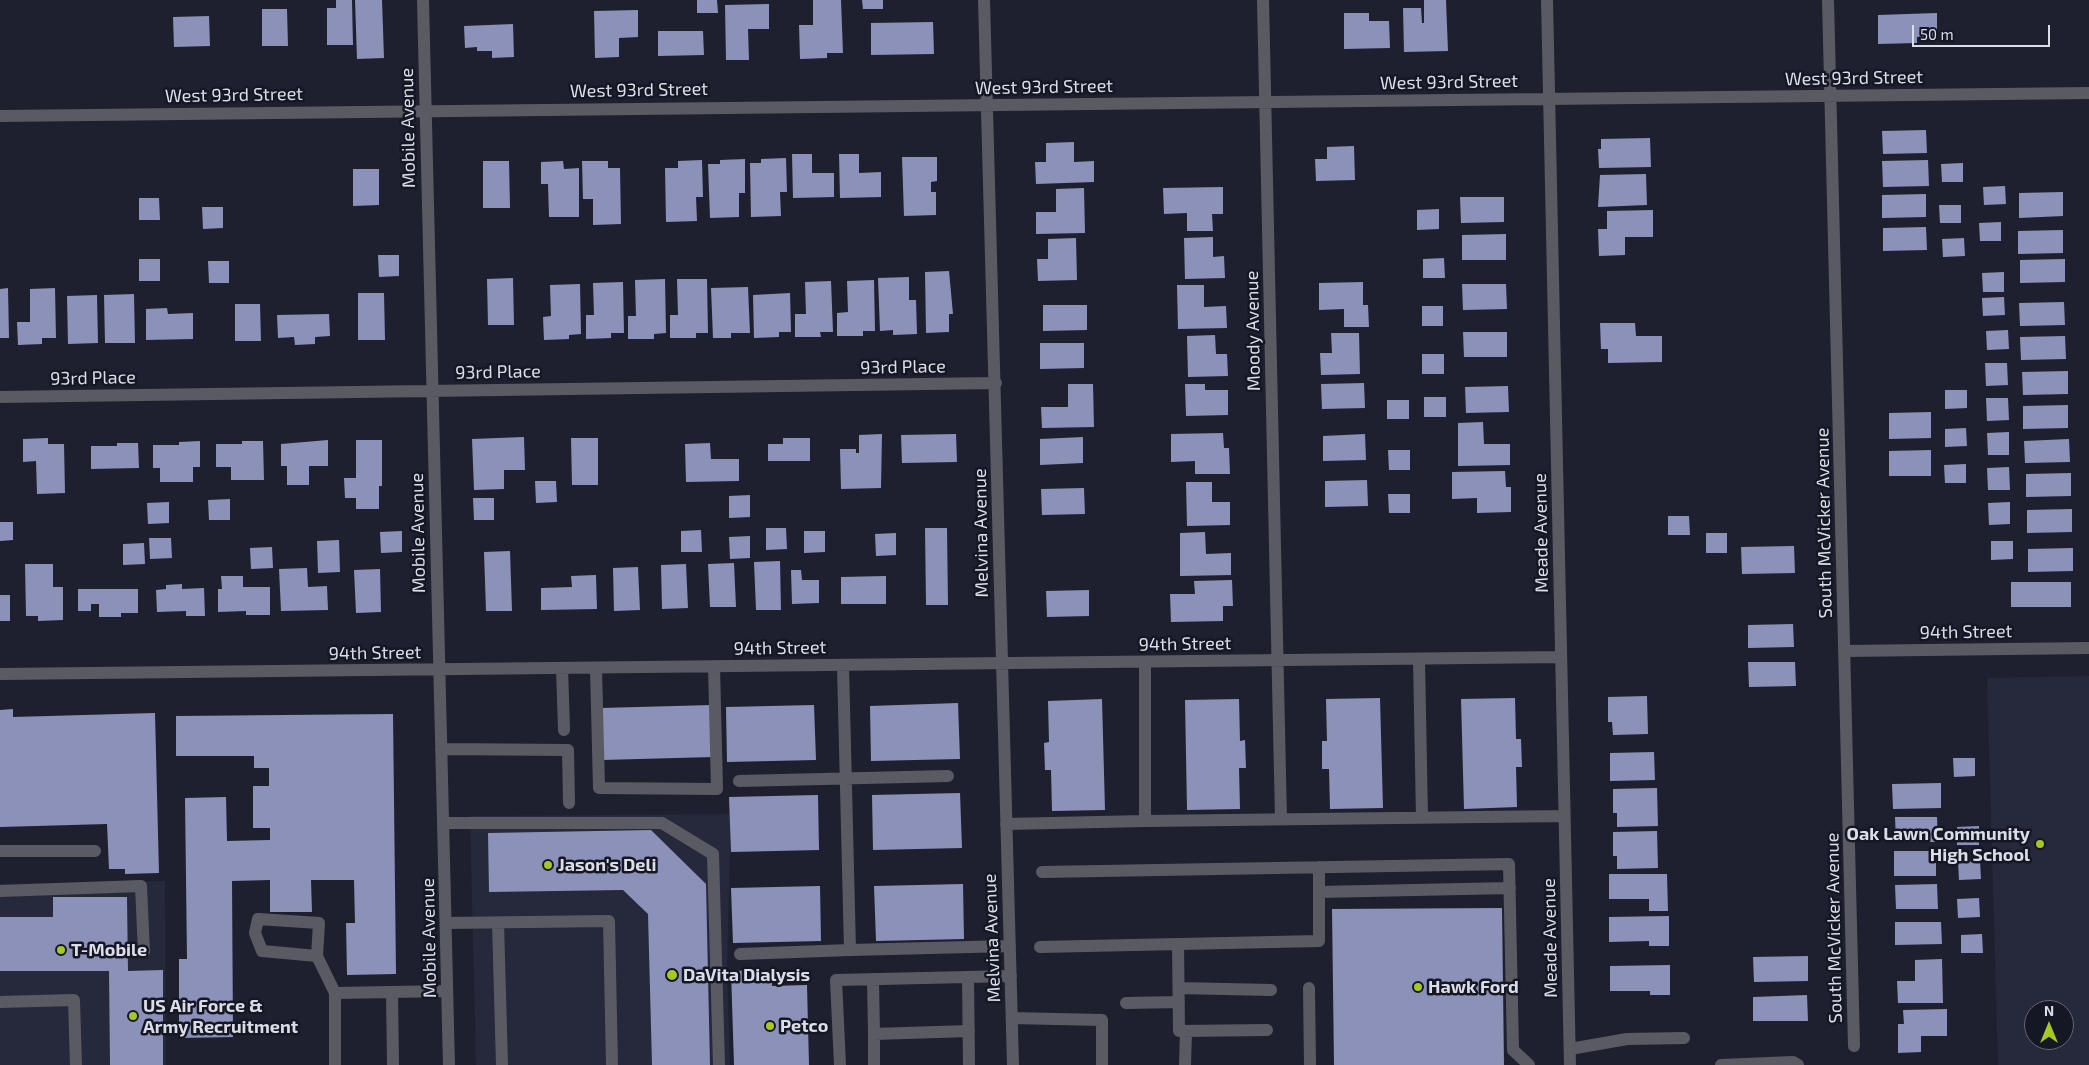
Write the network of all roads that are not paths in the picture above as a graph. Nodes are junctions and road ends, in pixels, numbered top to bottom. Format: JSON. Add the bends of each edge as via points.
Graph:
{"nodes":[{"id":1,"x":423,"y":0,"type":"edge"},
{"id":2,"x":984,"y":0,"type":"edge"},
{"id":3,"x":1263,"y":0,"type":"edge"},
{"id":4,"x":1547,"y":0,"type":"edge"},
{"id":5,"x":1828,"y":0,"type":"edge"},
{"id":6,"x":2089,"y":93,"type":"edge"},
{"id":7,"x":1831,"y":96,"type":"junction"},
{"id":8,"x":1549,"y":98,"type":"junction"},
{"id":9,"x":1265,"y":102,"type":"junction"},
{"id":10,"x":987,"y":105,"type":"junction"},
{"id":11,"x":425,"y":110,"type":"junction"},
{"id":12,"x":0,"y":116,"type":"edge"},
{"id":13,"x":996,"y":383,"type":"junction"},
{"id":14,"x":432,"y":391,"type":"junction"},
{"id":15,"x":0,"y":397,"type":"edge"},
{"id":16,"x":2089,"y":648,"type":"edge"},
{"id":17,"x":1844,"y":651,"type":"junction"},
{"id":18,"x":1560,"y":657,"type":"junction"},
{"id":19,"x":1419,"y":659,"type":"junction"},
{"id":20,"x":1278,"y":660,"type":"junction"},
{"id":21,"x":1144,"y":662,"type":"junction"},
{"id":22,"x":1001,"y":663,"type":"junction"},
{"id":23,"x":843,"y":665,"type":"junction"},
{"id":24,"x":714,"y":666,"type":"junction"},
{"id":25,"x":562,"y":668,"type":"junction"},
{"id":26,"x":596,"y":668,"type":"junction"},
{"id":27,"x":440,"y":670,"type":"junction"},
{"id":28,"x":0,"y":674,"type":"edge"},
{"id":29,"x":564,"y":730,"type":"dead end"},
{"id":30,"x":441,"y":749,"type":"junction"},
{"id":31,"x":948,"y":776,"type":"dead end"},
{"id":32,"x":846,"y":779,"type":"junction"},
{"id":33,"x":739,"y":781,"type":"dead end"},
{"id":34,"x":569,"y":803,"type":"dead end"},
{"id":35,"x":1564,"y":816,"type":"junction"},
{"id":36,"x":1422,"y":818,"type":"junction"},
{"id":37,"x":1281,"y":819,"type":"junction"},
{"id":38,"x":1144,"y":821,"type":"junction"},
{"id":39,"x":443,"y":823,"type":"junction"},
{"id":40,"x":1006,"y":824,"type":"junction"},
{"id":41,"x":0,"y":851,"type":"edge"},
{"id":42,"x":95,"y":851,"type":"dead end"},
{"id":43,"x":1319,"y":867,"type":"junction"},
{"id":44,"x":1042,"y":872,"type":"dead end"},
{"id":45,"x":1510,"y":888,"type":"junction"},
{"id":46,"x":0,"y":891,"type":"edge"},
{"id":47,"x":1320,"y":892,"type":"junction"},
{"id":48,"x":446,"y":923,"type":"junction"},
{"id":49,"x":498,"y":923,"type":"junction"},
{"id":50,"x":1178,"y":944,"type":"junction"},
{"id":51,"x":1010,"y":946,"type":"junction"},
{"id":52,"x":1040,"y":947,"type":"dead end"},
{"id":53,"x":850,"y":950,"type":"junction"},
{"id":54,"x":144,"y":952,"type":"dead end"},
{"id":55,"x":740,"y":954,"type":"dead end"},
{"id":56,"x":317,"y":956,"type":"junction"},
{"id":57,"x":1010,"y":976,"type":"junction"},
{"id":58,"x":968,"y":977,"type":"junction"},
{"id":59,"x":873,"y":979,"type":"junction"},
{"id":60,"x":1179,"y":988,"type":"junction"},
{"id":61,"x":1309,"y":988,"type":"dead end"},
{"id":62,"x":1271,"y":990,"type":"dead end"},
{"id":63,"x":448,"y":991,"type":"junction"},
{"id":64,"x":392,"y":992,"type":"junction"},
{"id":65,"x":335,"y":993,"type":"junction"},
{"id":66,"x":0,"y":1002,"type":"edge"},
{"id":67,"x":1179,"y":1002,"type":"junction"},
{"id":68,"x":1126,"y":1003,"type":"dead end"},
{"id":69,"x":1012,"y":1018,"type":"junction"},
{"id":70,"x":1267,"y":1030,"type":"dead end"},
{"id":71,"x":969,"y":1031,"type":"junction"},
{"id":72,"x":1186,"y":1031,"type":"junction"},
{"id":73,"x":874,"y":1034,"type":"junction"},
{"id":74,"x":1684,"y":1038,"type":"dead end"},
{"id":75,"x":1854,"y":1046,"type":"dead end"},
{"id":76,"x":1570,"y":1049,"type":"junction"},
{"id":77,"x":1796,"y":1064,"type":"edge"},
{"id":78,"x":76,"y":1065,"type":"edge"},
{"id":79,"x":335,"y":1065,"type":"edge"},
{"id":80,"x":393,"y":1065,"type":"edge"},
{"id":81,"x":449,"y":1065,"type":"edge"},
{"id":82,"x":502,"y":1065,"type":"edge"},
{"id":83,"x":612,"y":1065,"type":"edge"},
{"id":84,"x":719,"y":1065,"type":"edge"},
{"id":85,"x":840,"y":1065,"type":"edge"},
{"id":86,"x":874,"y":1065,"type":"edge"},
{"id":87,"x":969,"y":1065,"type":"edge"},
{"id":88,"x":1013,"y":1065,"type":"edge"},
{"id":89,"x":1102,"y":1065,"type":"edge"},
{"id":90,"x":1185,"y":1065,"type":"edge"},
{"id":91,"x":1310,"y":1065,"type":"edge"},
{"id":92,"x":1529,"y":1065,"type":"edge"},
{"id":93,"x":1570,"y":1065,"type":"edge"},
{"id":94,"x":1721,"y":1065,"type":"edge"}],
"edges":[{"from":1,"to":11,"type":"street","name":"Mobile Avenue"},
{"from":2,"to":10,"type":"street","name":"Melvina Avenue"},
{"from":3,"to":9,"type":"street","name":"Moody Avenue"},
{"from":4,"to":8,"type":"street","name":"Meade Avenue"},
{"from":5,"to":7,"type":"street","name":"South McVicker Avenue"},
{"from":6,"to":7,"type":"street","name":"West 93rd Street"},
{"from":7,"to":8,"type":"street","name":"West 93rd Street"},
{"from":7,"to":17,"type":"street","name":"South McVicker Avenue"},
{"from":8,"to":9,"type":"street","name":"West 93rd Street"},
{"from":8,"to":18,"type":"street","name":"Meade Avenue"},
{"from":9,"to":10,"type":"street","name":"West 93rd Street"},
{"from":9,"to":20,"type":"street","name":"Moody Avenue"},
{"from":10,"to":11,"type":"street","name":"West 93rd Street"},
{"from":10,"to":13,"type":"street","name":"Melvina Avenue"},
{"from":11,"to":12,"type":"street","name":"West 93rd Street"},
{"from":11,"to":14,"type":"street","name":"Mobile Avenue"},
{"from":13,"to":14,"type":"street","name":"93rd Place"},
{"from":13,"to":22,"type":"street","name":"Melvina Avenue"},
{"from":14,"to":15,"type":"street","name":"93rd Place"},
{"from":14,"to":27,"type":"street","name":"Mobile Avenue"},
{"from":16,"to":17,"type":"street","name":"94th Street"},
{"from":17,"to":75,"type":"street","name":"South McVicker Avenue"},
{"from":18,"to":19,"type":"street","name":"94th Street"},
{"from":18,"to":35,"type":"street","name":"Meade Avenue"},
{"from":19,"to":20,"type":"street","name":"94th Street"},
{"from":19,"to":36,"type":"street"},
{"from":20,"to":21,"type":"street","name":"94th Street"},
{"from":20,"to":37,"type":"street","name":"Moody Avenue"},
{"from":21,"to":22,"type":"street","name":"94th Street"},
{"from":21,"to":38,"type":"street"},
{"from":22,"to":23,"type":"street","name":"94th Street"},
{"from":22,"to":40,"type":"street","name":"Melvina Avenue"},
{"from":23,"to":24,"type":"street","name":"94th Street"},
{"from":23,"to":32,"type":"street"},
{"from":24,"to":26,"type":"street","name":"94th Street"},
{"from":24,"to":26,"type":"street","via":[[717,788],[599,788]]},
{"from":25,"to":26,"type":"street","name":"94th Street"},
{"from":25,"to":27,"type":"street","name":"94th Street"},
{"from":25,"to":29,"type":"street"},
{"from":27,"to":28,"type":"street","name":"94th Street"},
{"from":27,"to":30,"type":"street","name":"Mobile Avenue"},
{"from":30,"to":34,"type":"street","via":[[568,750]]},
{"from":30,"to":39,"type":"street","name":"Mobile Avenue"},
{"from":31,"to":32,"type":"street"},
{"from":32,"to":33,"type":"street"},
{"from":32,"to":53,"type":"street"},
{"from":35,"to":36,"type":"street"},
{"from":35,"to":76,"type":"street","name":"Meade Avenue"},
{"from":36,"to":37,"type":"street"},
{"from":37,"to":38,"type":"street"},
{"from":38,"to":40,"type":"street"},
{"from":39,"to":48,"type":"street","name":"Mobile Avenue"},
{"from":39,"to":84,"type":"street","via":[[662,823],[714,854]]},
{"from":40,"to":51,"type":"street","name":"Melvina Avenue"},
{"from":41,"to":42,"type":"street"},
{"from":43,"to":44,"type":"street"},
{"from":43,"to":45,"type":"street","via":[[1509,864]]},
{"from":43,"to":47,"type":"street"},
{"from":45,"to":47,"type":"street"},
{"from":45,"to":92,"type":"street","via":[[1513,1050]]},
{"from":46,"to":54,"type":"street","via":[[141,886]]},
{"from":47,"to":50,"type":"street","via":[[1320,942]]},
{"from":48,"to":49,"type":"street"},
{"from":48,"to":63,"type":"street","name":"Mobile Avenue"},
{"from":49,"to":82,"type":"street"},
{"from":49,"to":83,"type":"street","via":[[609,921]]},
{"from":50,"to":52,"type":"street"},
{"from":50,"to":60,"type":"street"},
{"from":51,"to":53,"type":"street"},
{"from":51,"to":57,"type":"street","name":"Melvina Avenue"},
{"from":53,"to":55,"type":"street"},
{"from":56,"to":56,"type":"street","via":[[319,923],[258,919],[255,933],[262,951]]},
{"from":56,"to":65,"type":"street"},
{"from":57,"to":58,"type":"street"},
{"from":57,"to":69,"type":"street","name":"Melvina Avenue"},
{"from":58,"to":59,"type":"street"},
{"from":58,"to":71,"type":"street"},
{"from":59,"to":73,"type":"street"},
{"from":59,"to":85,"type":"street","via":[[836,980]]},
{"from":60,"to":62,"type":"street"},
{"from":60,"to":67,"type":"street"},
{"from":61,"to":91,"type":"street"},
{"from":63,"to":64,"type":"street"},
{"from":63,"to":81,"type":"street","name":"Mobile Avenue"},
{"from":64,"to":65,"type":"street"},
{"from":64,"to":80,"type":"street"},
{"from":65,"to":79,"type":"street"},
{"from":66,"to":78,"type":"street","via":[[74,1000]]},
{"from":67,"to":68,"type":"street"},
{"from":67,"to":72,"type":"street","via":[[1179,1032]]},
{"from":69,"to":88,"type":"street","name":"Melvina Avenue"},
{"from":69,"to":89,"type":"street","via":[[1102,1020]]},
{"from":70,"to":72,"type":"street"},
{"from":71,"to":73,"type":"street"},
{"from":71,"to":87,"type":"street"},
{"from":72,"to":90,"type":"street"},
{"from":73,"to":86,"type":"street"},
{"from":74,"to":76,"type":"street","via":[[1627,1039]]},
{"from":76,"to":93,"type":"street","name":"Meade Avenue"},
{"from":77,"to":94,"type":"street"}]}
